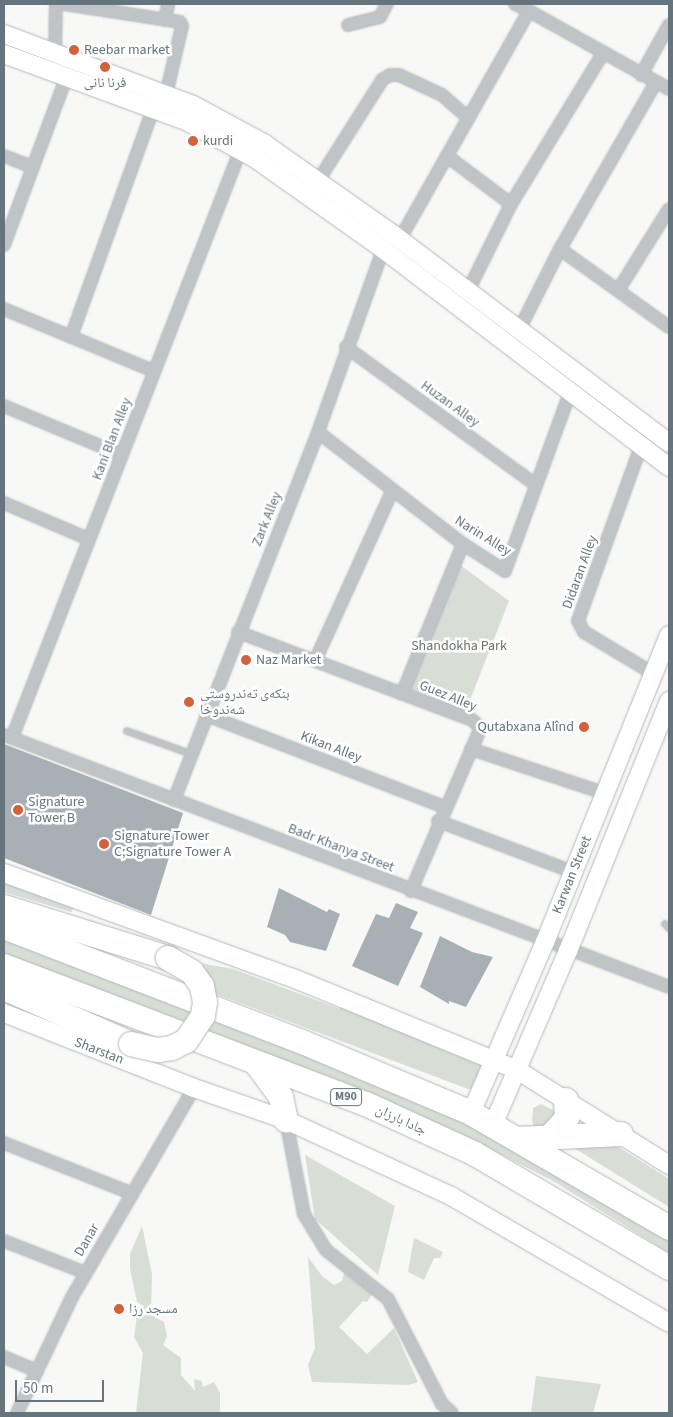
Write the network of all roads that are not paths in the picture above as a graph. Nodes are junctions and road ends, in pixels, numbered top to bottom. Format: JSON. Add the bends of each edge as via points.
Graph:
{"nodes":[{"id":1,"x":56,"y":4,"type":"edge"},
{"id":2,"x":64,"y":4,"type":"edge"},
{"id":3,"x":168,"y":4,"type":"edge"},
{"id":4,"x":387,"y":4,"type":"edge"},
{"id":5,"x":514,"y":4,"type":"edge"},
{"id":6,"x":529,"y":11,"type":"junction"},
{"id":7,"x":165,"y":20,"type":"junction"},
{"id":8,"x":348,"y":25,"type":"dead end"},
{"id":9,"x":669,"y":25,"type":"edge"},
{"id":10,"x":4,"y":34,"type":"edge"},
{"id":11,"x":603,"y":53,"type":"junction"},
{"id":12,"x":4,"y":54,"type":"edge"},
{"id":13,"x":55,"y":54,"type":"junction"},
{"id":14,"x":641,"y":75,"type":"junction"},
{"id":15,"x":66,"y":78,"type":"junction"},
{"id":16,"x":656,"y":82,"type":"junction"},
{"id":17,"x":669,"y":89,"type":"edge"},
{"id":18,"x":166,"y":95,"type":"junction"},
{"id":19,"x":153,"y":109,"type":"junction"},
{"id":20,"x":468,"y":118,"type":"junction"},
{"id":21,"x":240,"y":151,"type":"junction"},
{"id":22,"x":4,"y":156,"type":"edge"},
{"id":23,"x":447,"y":156,"type":"junction"},
{"id":24,"x":33,"y":167,"type":"junction"},
{"id":25,"x":318,"y":181,"type":"junction"},
{"id":26,"x":511,"y":204,"type":"junction"},
{"id":27,"x":669,"y":210,"type":"edge"},
{"id":28,"x":400,"y":239,"type":"junction"},
{"id":29,"x":4,"y":245,"type":"edge"},
{"id":30,"x":383,"y":249,"type":"junction"},
{"id":31,"x":560,"y":249,"type":"junction"},
{"id":32,"x":619,"y":289,"type":"junction"},
{"id":33,"x":468,"y":292,"type":"junction"},
{"id":34,"x":4,"y":309,"type":"edge"},
{"id":35,"x":669,"y":327,"type":"edge"},
{"id":36,"x":519,"y":330,"type":"junction"},
{"id":37,"x":71,"y":337,"type":"junction"},
{"id":38,"x":346,"y":347,"type":"junction"},
{"id":39,"x":154,"y":372,"type":"junction"},
{"id":40,"x":570,"y":392,"type":"junction"},
{"id":41,"x":4,"y":406,"type":"edge"},
{"id":42,"x":318,"y":432,"type":"junction"},
{"id":43,"x":668,"y":440,"type":"edge"},
{"id":44,"x":641,"y":446,"type":"junction"},
{"id":45,"x":122,"y":455,"type":"junction"},
{"id":46,"x":669,"y":467,"type":"edge"},
{"id":47,"x":536,"y":485,"type":"junction"},
{"id":48,"x":392,"y":491,"type":"junction"},
{"id":49,"x":4,"y":504,"type":"edge"},
{"id":50,"x":89,"y":539,"type":"junction"},
{"id":51,"x":463,"y":544,"type":"junction"},
{"id":52,"x":238,"y":632,"type":"junction"},
{"id":53,"x":669,"y":635,"type":"edge"},
{"id":54,"x":315,"y":661,"type":"junction"},
{"id":55,"x":654,"y":674,"type":"junction"},
{"id":56,"x":402,"y":694,"type":"junction"},
{"id":57,"x":669,"y":701,"type":"edge"},
{"id":58,"x":206,"y":715,"type":"junction"},
{"id":59,"x":127,"y":730,"type":"dead end"},
{"id":60,"x":8,"y":736,"type":"edge"},
{"id":61,"x":471,"y":749,"type":"junction"},
{"id":62,"x":191,"y":754,"type":"junction"},
{"id":63,"x":604,"y":793,"type":"junction"},
{"id":64,"x":174,"y":800,"type":"junction"},
{"id":65,"x":444,"y":807,"type":"junction"},
{"id":66,"x":438,"y":821,"type":"junction"},
{"id":67,"x":574,"y":872,"type":"junction"},
{"id":68,"x":4,"y":873,"type":"edge"},
{"id":69,"x":411,"y":891,"type":"junction"},
{"id":70,"x":4,"y":907,"type":"edge"},
{"id":71,"x":4,"y":927,"type":"edge"},
{"id":72,"x":545,"y":942,"type":"junction"},
{"id":73,"x":568,"y":951,"type":"junction"},
{"id":74,"x":4,"y":966,"type":"edge"},
{"id":75,"x":669,"y":986,"type":"edge"},
{"id":76,"x":4,"y":988,"type":"edge"},
{"id":77,"x":4,"y":1013,"type":"edge"},
{"id":78,"x":494,"y":1060,"type":"junction"},
{"id":79,"x":254,"y":1062,"type":"junction"},
{"id":80,"x":517,"y":1070,"type":"junction"},
{"id":81,"x":319,"y":1086,"type":"junction"},
{"id":82,"x":194,"y":1088,"type":"junction"},
{"id":83,"x":566,"y":1100,"type":"junction"},
{"id":84,"x":471,"y":1113,"type":"junction"},
{"id":85,"x":286,"y":1120,"type":"junction"},
{"id":86,"x":493,"y":1125,"type":"junction"},
{"id":87,"x":621,"y":1134,"type":"junction"},
{"id":88,"x":550,"y":1137,"type":"junction"},
{"id":89,"x":518,"y":1139,"type":"junction"},
{"id":90,"x":4,"y":1143,"type":"edge"},
{"id":91,"x":669,"y":1165,"type":"edge"},
{"id":92,"x":131,"y":1194,"type":"junction"},
{"id":93,"x":669,"y":1228,"type":"edge"},
{"id":94,"x":4,"y":1241,"type":"edge"},
{"id":95,"x":669,"y":1268,"type":"edge"},
{"id":96,"x":86,"y":1273,"type":"junction"},
{"id":97,"x":669,"y":1323,"type":"edge"},
{"id":98,"x":4,"y":1357,"type":"edge"},
{"id":99,"x":36,"y":1371,"type":"junction"},
{"id":100,"x":447,"y":1412,"type":"edge"},
{"id":101,"x":18,"y":1413,"type":"edge"}],
"edges":[{"from":1,"to":13,"type":"street"},
{"from":2,"to":7,"type":"street"},
{"from":3,"to":7,"type":"street"},
{"from":4,"to":8,"type":"street","via":[[380,17]]},
{"from":5,"to":6,"type":"street"},
{"from":6,"to":11,"type":"street"},
{"from":6,"to":20,"type":"street"},
{"from":7,"to":18,"type":"street","via":[[180,22],[182,26]]},
{"from":9,"to":14,"type":"street"},
{"from":10,"to":13,"type":"main road"},
{"from":11,"to":14,"type":"street"},
{"from":11,"to":26,"type":"street"},
{"from":12,"to":15,"type":"main road"},
{"from":13,"to":15,"type":"street"},
{"from":13,"to":18,"type":"main road"},
{"from":14,"to":16,"type":"street"},
{"from":15,"to":19,"type":"main road"},
{"from":15,"to":24,"type":"street"},
{"from":16,"to":17,"type":"street"},
{"from":16,"to":31,"type":"street"},
{"from":18,"to":25,"type":"main road","via":[[193,105],[265,144]]},
{"from":19,"to":21,"type":"main road","via":[[186,122]]},
{"from":19,"to":37,"type":"street"},
{"from":20,"to":23,"type":"street"},
{"from":20,"to":25,"type":"street","via":[[442,95],[399,75],[390,75],[382,80]]},
{"from":21,"to":30,"type":"main road"},
{"from":21,"to":39,"type":"street","name":"Kani Blan Alley"},
{"from":22,"to":24,"type":"street"},
{"from":23,"to":26,"type":"street"},
{"from":23,"to":28,"type":"street"},
{"from":24,"to":29,"type":"street"},
{"from":25,"to":28,"type":"main road"},
{"from":26,"to":33,"type":"street"},
{"from":27,"to":32,"type":"street"},
{"from":28,"to":33,"type":"main road"},
{"from":30,"to":38,"type":"street","name":"Zark Alley"},
{"from":30,"to":40,"type":"main road"},
{"from":31,"to":32,"type":"street"},
{"from":31,"to":36,"type":"street"},
{"from":32,"to":35,"type":"street"},
{"from":33,"to":36,"type":"main road"},
{"from":34,"to":37,"type":"street"},
{"from":36,"to":43,"type":"main road"},
{"from":37,"to":39,"type":"street"},
{"from":38,"to":42,"type":"street","name":"Zark Alley"},
{"from":38,"to":47,"type":"street","name":"Huzan Alley"},
{"from":39,"to":45,"type":"street","name":"Kani Blan Alley"},
{"from":40,"to":44,"type":"main road"},
{"from":40,"to":47,"type":"street","name":"Narin Alley"},
{"from":41,"to":45,"type":"street"},
{"from":42,"to":48,"type":"street","name":"Narin Alley"},
{"from":42,"to":52,"type":"street","name":"Zark Alley"},
{"from":44,"to":46,"type":"main road"},
{"from":44,"to":55,"type":"street","name":"Didaran Alley","via":[[578,621],[584,632]]},
{"from":45,"to":50,"type":"street","name":"Kani Blan Alley"},
{"from":47,"to":51,"type":"street","name":"Narin Alley","via":[[505,571]]},
{"from":48,"to":51,"type":"street","name":"Narin Alley"},
{"from":48,"to":54,"type":"street"},
{"from":49,"to":50,"type":"street"},
{"from":50,"to":60,"type":"street","name":"Kani Blan Alley"},
{"from":51,"to":56,"type":"street"},
{"from":52,"to":54,"type":"street","name":"Guez Alley"},
{"from":52,"to":58,"type":"street","name":"Zark Alley"},
{"from":53,"to":55,"type":"main road","name":"Karwan Street"},
{"from":54,"to":56,"type":"street","name":"Guez Alley"},
{"from":55,"to":63,"type":"main road","name":"Karwan Street"},
{"from":56,"to":61,"type":"street","name":"Guez Alley","via":[[472,720],[479,726],[479,732]]},
{"from":57,"to":73,"type":"main road","name":"Karwan Street"},
{"from":58,"to":62,"type":"street","name":"Zark Alley"},
{"from":58,"to":65,"type":"street","name":"Kikan Alley"},
{"from":59,"to":62,"type":"lane"},
{"from":60,"to":64,"type":"street","name":"Badr Khanya Street"},
{"from":61,"to":63,"type":"street"},
{"from":61,"to":65,"type":"street","name":"Guez Alley"},
{"from":62,"to":64,"type":"street","name":"Zark Alley"},
{"from":63,"to":67,"type":"main road","name":"Karwan Street"},
{"from":64,"to":69,"type":"street","name":"Badr Khanya Street"},
{"from":65,"to":66,"type":"street","name":"Guez Alley"},
{"from":66,"to":67,"type":"street"},
{"from":66,"to":69,"type":"street","name":"Guez Alley"},
{"from":67,"to":72,"type":"main road","name":"Karwan Street"},
{"from":68,"to":78,"type":"main road","via":[[298,980]]},
{"from":69,"to":72,"type":"street","name":"Badr Khanya Street"},
{"from":70,"to":76,"type":"highway","bridge":true,"via":[[168,958],[192,972],[202,986],[205,1002],[203,1016],[186,1041],[158,1050],[131,1044]]},
{"from":71,"to":84,"type":"highway","number":"M90","via":[[300,1041]]},
{"from":72,"to":73,"type":"street","name":"Badr Khanya Street"},
{"from":72,"to":78,"type":"main road","name":"Karwan Street"},
{"from":73,"to":75,"type":"street","name":"Badr Khanya Street"},
{"from":73,"to":80,"type":"main road","name":"Karwan Street"},
{"from":74,"to":79,"type":"highway","name":"جادا بارزان","number":"M90"},
{"from":77,"to":82,"type":"main road","name":"Sharstan"},
{"from":78,"to":80,"type":"main road"},
{"from":78,"to":84,"type":"main road","name":"Karwan Street"},
{"from":79,"to":81,"type":"highway","name":"جادا بارزان","number":"M90"},
{"from":79,"to":85,"type":"highway","via":[[281,1097]]},
{"from":80,"to":83,"type":"main road"},
{"from":80,"to":86,"type":"main road","name":"Karwan Street"},
{"from":81,"to":85,"type":"highway","via":[[293,1109]]},
{"from":81,"to":95,"type":"highway","name":"جادا بارزان","number":"M90","via":[[475,1154]]},
{"from":82,"to":85,"type":"main road","name":"Sharstan"},
{"from":82,"to":92,"type":"street","name":"Danar"},
{"from":83,"to":87,"type":"main road"},
{"from":83,"to":88,"type":"highway","via":[[567,1118]]},
{"from":84,"to":86,"type":"highway","number":"M90"},
{"from":85,"to":97,"type":"main road","name":"Sharstan","via":[[451,1196]]},
{"from":85,"to":100,"type":"street","via":[[304,1214],[326,1250],[388,1298]]},
{"from":86,"to":89,"type":"highway","number":"M90"},
{"from":87,"to":88,"type":"highway"},
{"from":87,"to":91,"type":"main road"},
{"from":88,"to":89,"type":"highway"},
{"from":89,"to":93,"type":"highway","number":"M90"},
{"from":90,"to":92,"type":"street"},
{"from":92,"to":96,"type":"street","name":"Danar"},
{"from":94,"to":96,"type":"street"},
{"from":96,"to":99,"type":"street","name":"Danar"},
{"from":98,"to":99,"type":"street"},
{"from":99,"to":101,"type":"street","name":"Danar"}]}
